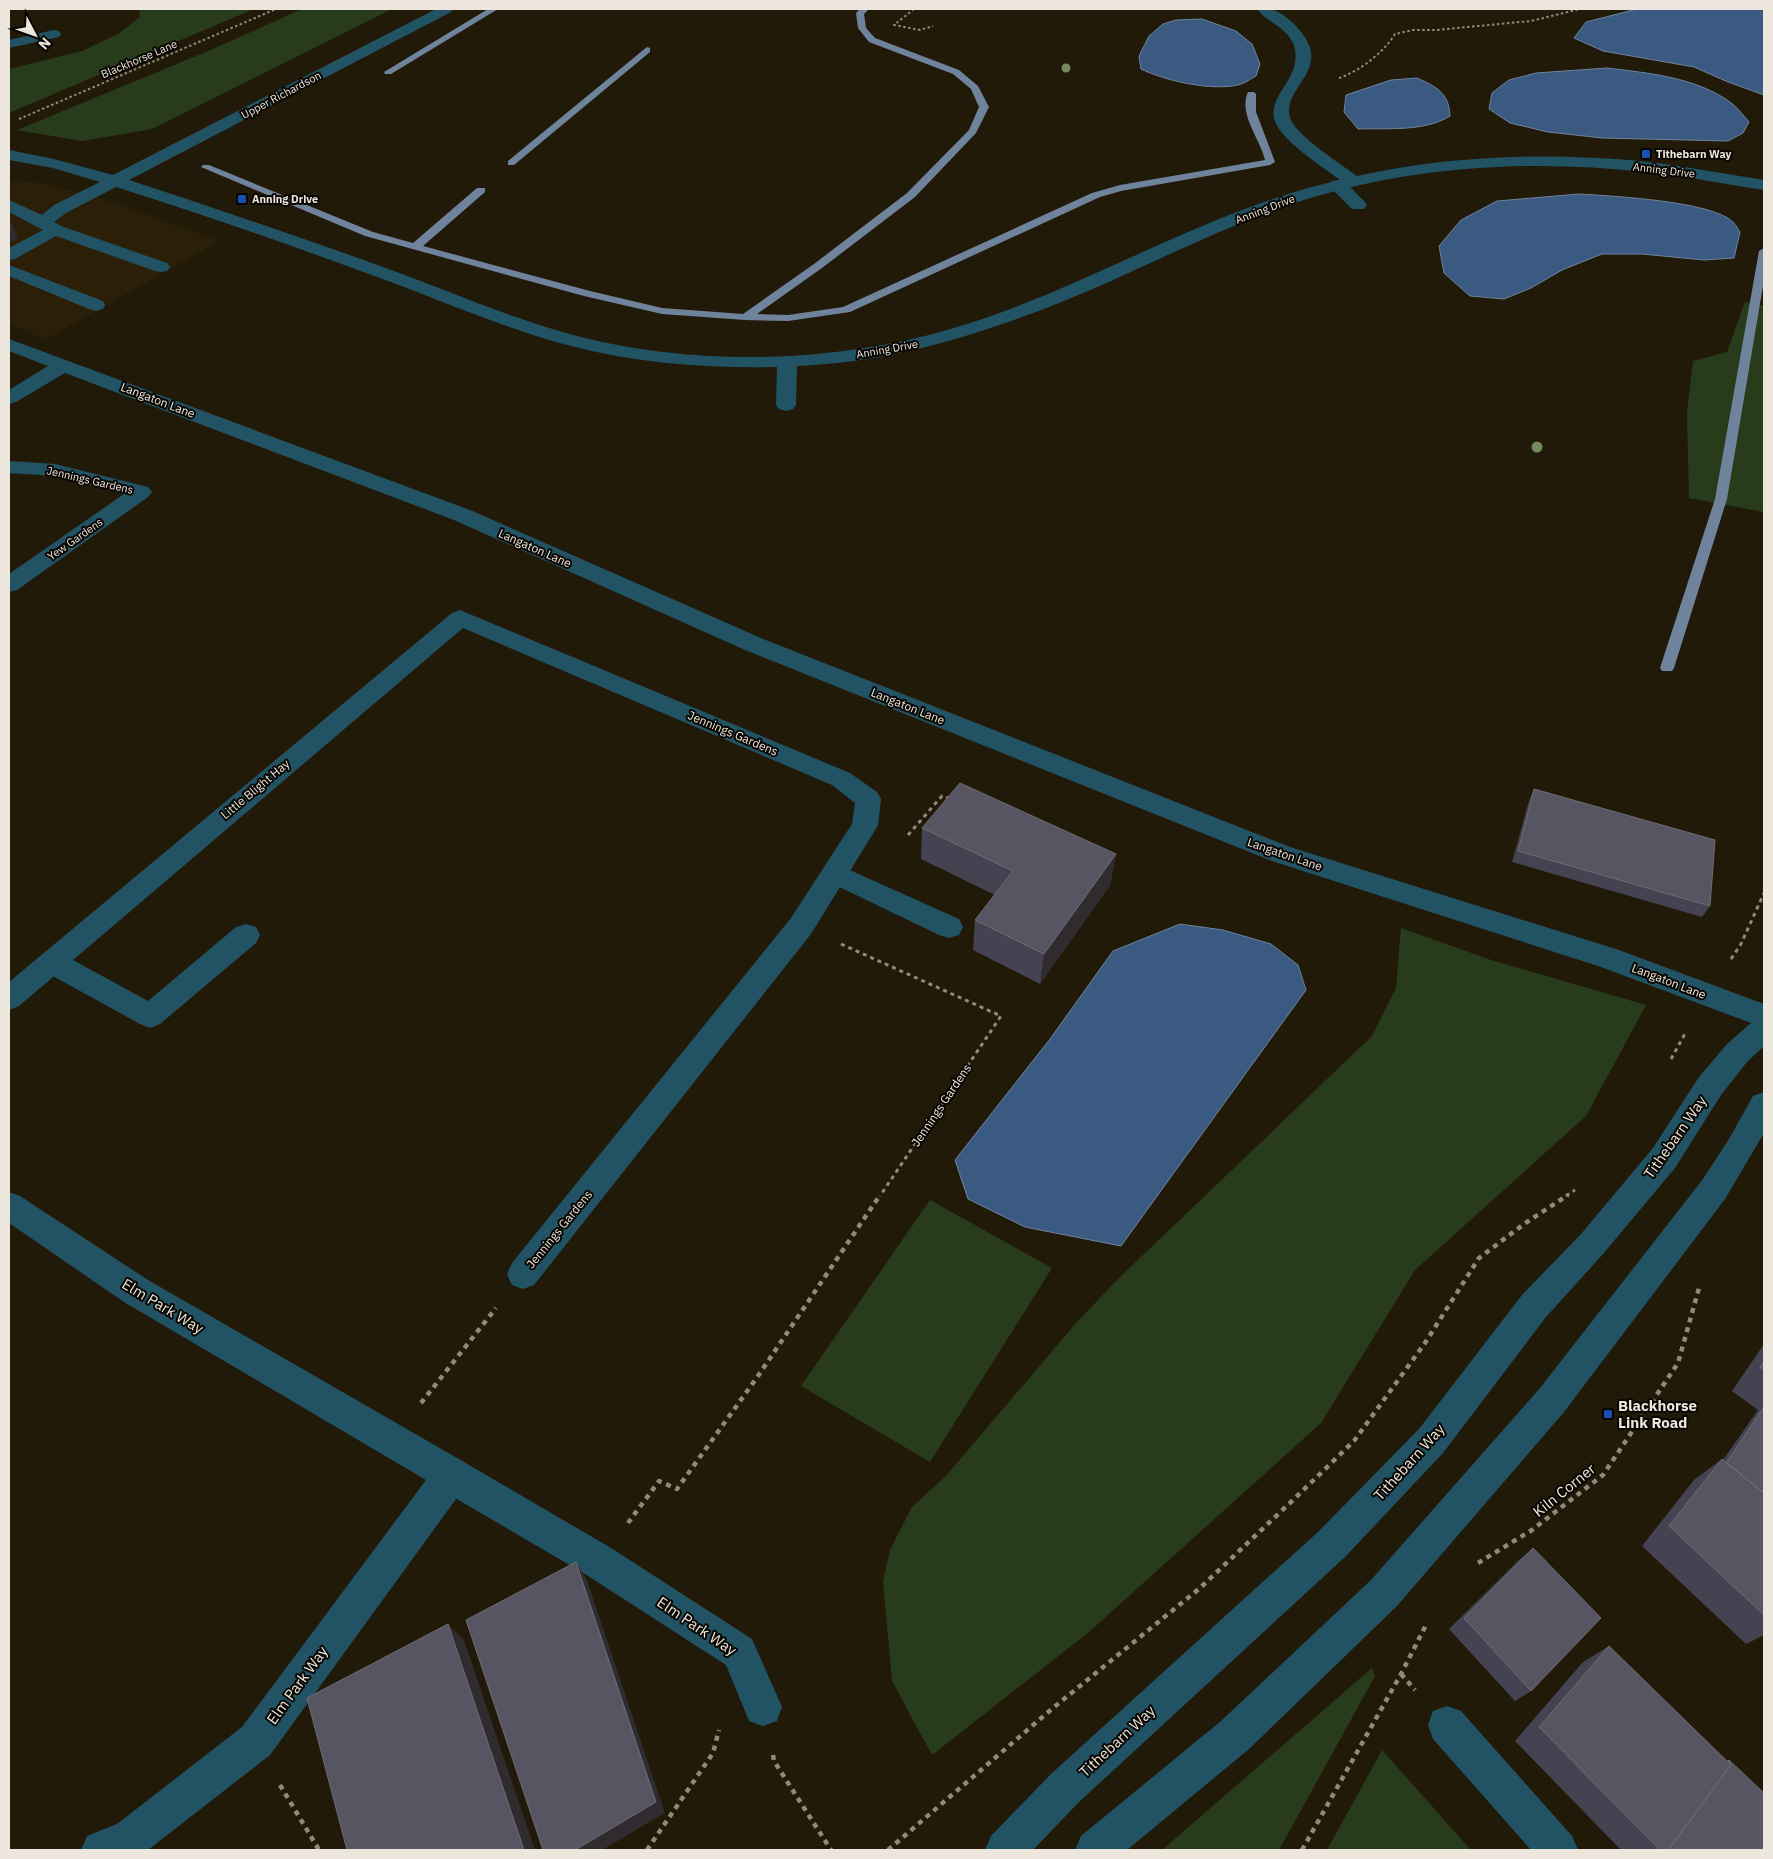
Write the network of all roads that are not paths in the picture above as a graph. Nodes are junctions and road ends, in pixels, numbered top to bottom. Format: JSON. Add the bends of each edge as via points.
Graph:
{"nodes":[{"id":1,"x":446,"y":9,"type":"edge"},
{"id":2,"x":1264,"y":9,"type":"edge"},
{"id":3,"x":54,"y":34,"type":"dead end"},
{"id":4,"x":9,"y":44,"type":"edge"},
{"id":5,"x":9,"y":155,"type":"edge"},
{"id":6,"x":116,"y":181,"type":"junction"},
{"id":7,"x":1346,"y":183,"type":"junction"},
{"id":8,"x":1764,"y":185,"type":"edge"},
{"id":9,"x":9,"y":205,"type":"edge"},
{"id":10,"x":1358,"y":205,"type":"dead end"},
{"id":11,"x":49,"y":226,"type":"junction"},
{"id":12,"x":9,"y":255,"type":"edge"},
{"id":13,"x":161,"y":267,"type":"dead end"},
{"id":14,"x":9,"y":270,"type":"edge"},
{"id":15,"x":96,"y":305,"type":"dead end"},
{"id":16,"x":9,"y":345,"type":"edge"},
{"id":17,"x":787,"y":362,"type":"junction"},
{"id":18,"x":64,"y":365,"type":"junction"},
{"id":19,"x":9,"y":398,"type":"edge"},
{"id":20,"x":786,"y":405,"type":"dead end"},
{"id":21,"x":9,"y":467,"type":"edge"},
{"id":22,"x":141,"y":492,"type":"joint"},
{"id":23,"x":9,"y":585,"type":"edge"},
{"id":24,"x":460,"y":618,"type":"joint"},
{"id":25,"x":834,"y":873,"type":"junction"},
{"id":26,"x":948,"y":927,"type":"dead end"},
{"id":27,"x":246,"y":935,"type":"dead end"},
{"id":28,"x":52,"y":962,"type":"junction"},
{"id":29,"x":9,"y":998,"type":"edge"},
{"id":30,"x":1764,"y":1016,"type":"edge"},
{"id":31,"x":1764,"y":1029,"type":"edge"},
{"id":32,"x":1764,"y":1105,"type":"edge"},
{"id":33,"x":9,"y":1206,"type":"edge"},
{"id":34,"x":523,"y":1274,"type":"road end"},
{"id":35,"x":450,"y":1476,"type":"junction"},
{"id":36,"x":763,"y":1707,"type":"road end"},
{"id":37,"x":1448,"y":1725,"type":"dead end"},
{"id":38,"x":101,"y":1850,"type":"edge"},
{"id":39,"x":1005,"y":1850,"type":"edge"},
{"id":40,"x":1095,"y":1850,"type":"edge"},
{"id":41,"x":1558,"y":1850,"type":"edge"}],
"edges":[{"from":1,"to":6,"type":"street","name":"Upper Richardson"},
{"from":2,"to":7,"type":"street","via":[[1291,28],[1303,48],[1303,64],[1288,91],[1282,118],[1297,138]]},
{"from":3,"to":4,"type":"street"},
{"from":5,"to":6,"type":"street","name":"Anning Drive","via":[[61,164]]},
{"from":6,"to":11,"type":"street","name":"Upper Richardson","via":[[60,210]]},
{"from":6,"to":17,"type":"street","name":"Anning Drive","via":[[324,251],[537,329],[598,347],[713,362]]},
{"from":7,"to":8,"type":"street","name":"Anning Drive","via":[[1418,169],[1558,162],[1629,166]]},
{"from":7,"to":10,"type":"street"},
{"from":7,"to":17,"type":"street","name":"Anning Drive","via":[[1258,210],[1028,309],[983,325],[933,341],[860,355]]},
{"from":9,"to":11,"type":"street"},
{"from":11,"to":12,"type":"street","name":"Upper Richardson"},
{"from":11,"to":13,"type":"street"},
{"from":14,"to":15,"type":"street"},
{"from":16,"to":18,"type":"street","name":"Langaton Lane"},
{"from":17,"to":20,"type":"street"},
{"from":18,"to":19,"type":"street"},
{"from":18,"to":30,"type":"street","name":"Langaton Lane","via":[[462,515],[753,644],[1281,854],[1609,958]]},
{"from":21,"to":22,"type":"street","name":"Jennings Gardens","via":[[55,470]]},
{"from":22,"to":23,"type":"street","name":"Yew Gardens"},
{"from":24,"to":25,"type":"street","name":"Jennings Gardens","via":[[841,779],[868,799],[865,824]]},
{"from":24,"to":28,"type":"street","name":"Little Blight Hay"},
{"from":25,"to":26,"type":"street"},
{"from":25,"to":34,"type":"street","name":"Jennings Gardens","via":[[802,926]]},
{"from":27,"to":28,"type":"street","via":[[150,1016]]},
{"from":28,"to":29,"type":"street","name":"Little Blight Hay"},
{"from":31,"to":39,"type":"street","name":"Tithebarn Way","via":[[1737,1053],[1710,1086],[1664,1158],[1592,1244],[1534,1306],[1431,1441],[1332,1544],[1066,1788]]},
{"from":32,"to":40,"type":"street","via":[[1714,1189],[1552,1400],[1384,1593],[1235,1735]]},
{"from":33,"to":35,"type":"street","name":"Elm Park Way","via":[[136,1291]]},
{"from":35,"to":36,"type":"street","name":"Elm Park Way","via":[[598,1562],[739,1652]]},
{"from":35,"to":38,"type":"street","name":"Elm Park Way","via":[[256,1741],[130,1839]]},
{"from":37,"to":41,"type":"street"}]}
